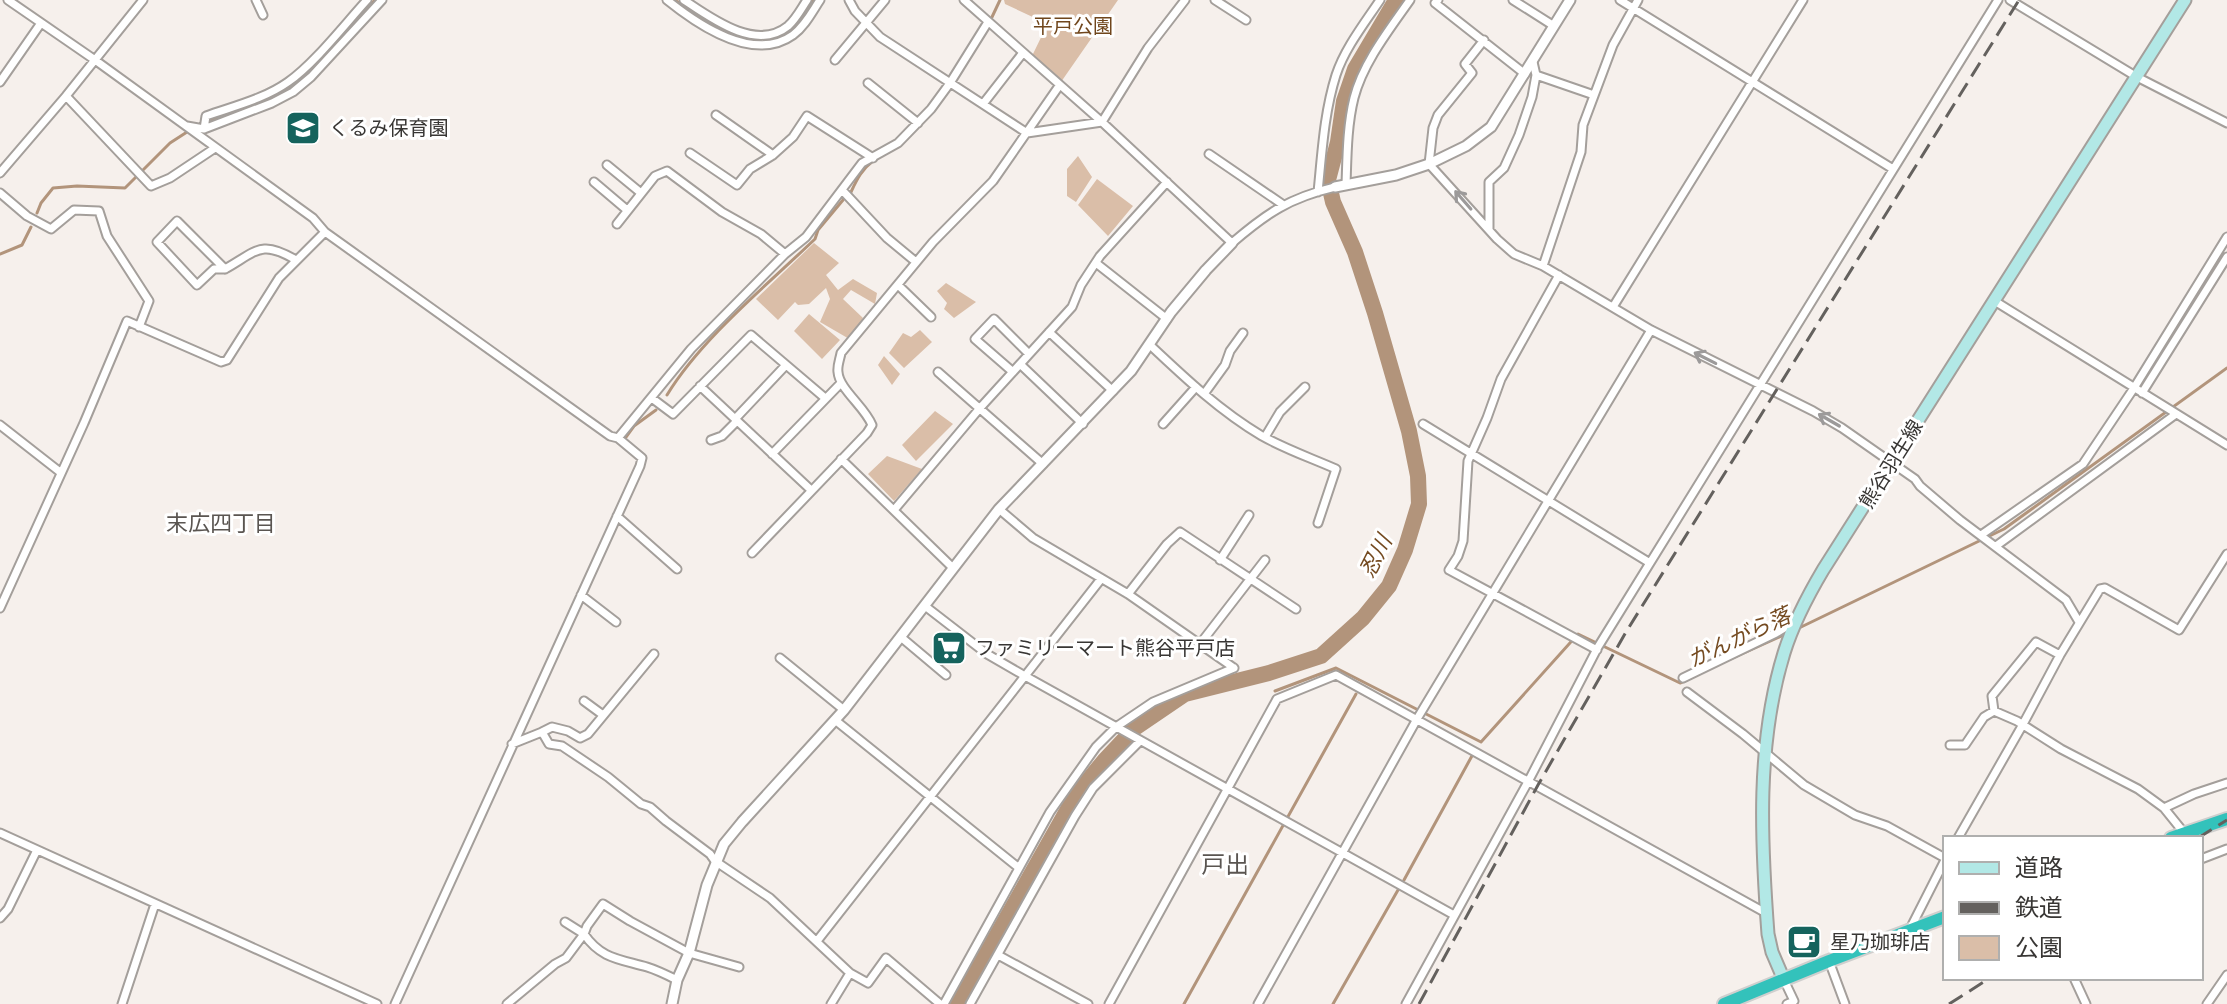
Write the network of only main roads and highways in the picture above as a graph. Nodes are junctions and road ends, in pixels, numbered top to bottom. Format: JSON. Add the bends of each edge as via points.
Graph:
{"nodes":[{"id":1,"x":2185,"y":0,"type":"edge"},
{"id":2,"x":2227,"y":819,"type":"edge"},
{"id":3,"x":2186,"y":836,"type":"edge"},
{"id":4,"x":1943,"y":918,"type":"edge"},
{"id":5,"x":1784,"y":980,"type":"junction"},
{"id":6,"x":1724,"y":1004,"type":"edge"}],
"edges":[{"from":1,"to":5,"type":"main road","name":"熊谷羽生線","via":[[1795,622],[1775,688],[1762,787],[1768,934]]},
{"from":2,"to":3,"type":"highway"},
{"from":4,"to":5,"type":"highway"},
{"from":5,"to":6,"type":"highway"}]}
